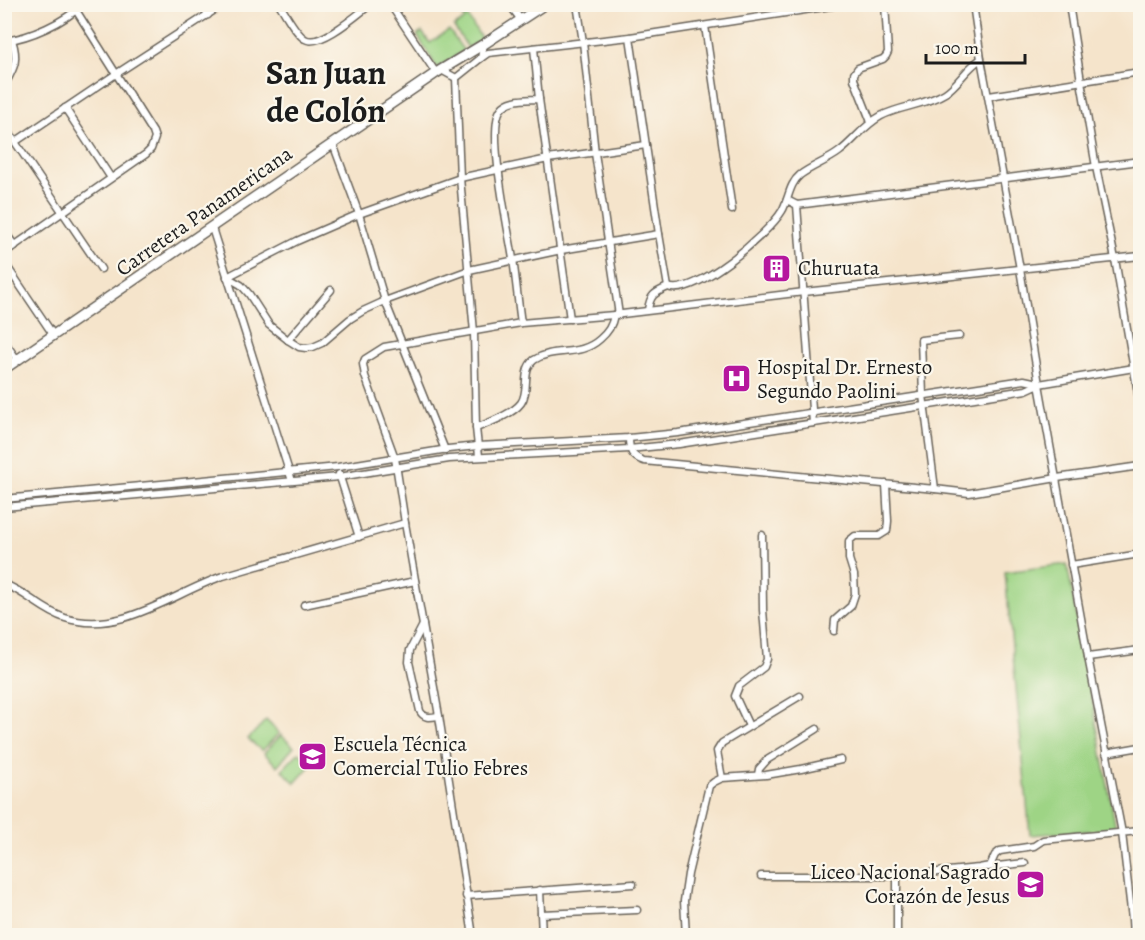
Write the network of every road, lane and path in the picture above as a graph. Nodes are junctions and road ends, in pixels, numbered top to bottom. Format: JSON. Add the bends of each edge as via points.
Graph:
{"nodes":[{"id":1,"x":72,"y":4,"type":"edge"},
{"id":2,"x":83,"y":4,"type":"edge"},
{"id":3,"x":202,"y":4,"type":"edge"},
{"id":4,"x":224,"y":4,"type":"edge"},
{"id":5,"x":279,"y":4,"type":"edge"},
{"id":6,"x":371,"y":4,"type":"edge"},
{"id":7,"x":390,"y":4,"type":"edge"},
{"id":8,"x":509,"y":4,"type":"edge"},
{"id":9,"x":545,"y":4,"type":"edge"},
{"id":10,"x":577,"y":4,"type":"edge"},
{"id":11,"x":844,"y":4,"type":"edge"},
{"id":12,"x":885,"y":4,"type":"edge"},
{"id":13,"x":973,"y":4,"type":"edge"},
{"id":14,"x":1069,"y":4,"type":"edge"},
{"id":15,"x":76,"y":11,"type":"junction"},
{"id":16,"x":208,"y":15,"type":"junction"},
{"id":17,"x":520,"y":21,"type":"junction"},
{"id":18,"x":705,"y":26,"type":"junction"},
{"id":19,"x":630,"y":37,"type":"junction"},
{"id":20,"x":8,"y":41,"type":"edge"},
{"id":21,"x":583,"y":42,"type":"junction"},
{"id":22,"x":484,"y":44,"type":"junction"},
{"id":23,"x":534,"y":48,"type":"junction"},
{"id":24,"x":481,"y":58,"type":"junction"},
{"id":25,"x":981,"y":59,"type":"junction"},
{"id":26,"x":440,"y":71,"type":"junction"},
{"id":27,"x":1140,"y":72,"type":"edge"},
{"id":28,"x":116,"y":74,"type":"junction"},
{"id":29,"x":456,"y":78,"type":"junction"},
{"id":30,"x":1081,"y":81,"type":"junction"},
{"id":31,"x":4,"y":86,"type":"edge"},
{"id":32,"x":989,"y":96,"type":"junction"},
{"id":33,"x":539,"y":99,"type":"junction"},
{"id":34,"x":65,"y":108,"type":"junction"},
{"id":35,"x":871,"y":122,"type":"junction"},
{"id":36,"x":4,"y":124,"type":"edge"},
{"id":37,"x":15,"y":142,"type":"junction"},
{"id":38,"x":333,"y":144,"type":"junction"},
{"id":39,"x":646,"y":145,"type":"junction"},
{"id":40,"x":596,"y":153,"type":"junction"},
{"id":41,"x":548,"y":159,"type":"junction"},
{"id":42,"x":1140,"y":161,"type":"edge"},
{"id":43,"x":1096,"y":166,"type":"junction"},
{"id":44,"x":498,"y":169,"type":"junction"},
{"id":45,"x":111,"y":178,"type":"junction"},
{"id":46,"x":460,"y":178,"type":"junction"},
{"id":47,"x":1004,"y":178,"type":"junction"},
{"id":48,"x":787,"y":200,"type":"junction"},
{"id":49,"x":797,"y":206,"type":"junction"},
{"id":50,"x":732,"y":210,"type":"dead end"},
{"id":51,"x":63,"y":212,"type":"junction"},
{"id":52,"x":359,"y":214,"type":"junction"},
{"id":53,"x":212,"y":228,"type":"junction"},
{"id":54,"x":4,"y":231,"type":"edge"},
{"id":55,"x":659,"y":234,"type":"junction"},
{"id":56,"x":608,"y":243,"type":"junction"},
{"id":57,"x":15,"y":246,"type":"junction"},
{"id":58,"x":561,"y":250,"type":"junction"},
{"id":59,"x":4,"y":253,"type":"edge"},
{"id":60,"x":1140,"y":256,"type":"edge"},
{"id":61,"x":1115,"y":259,"type":"junction"},
{"id":62,"x":513,"y":260,"type":"junction"},
{"id":63,"x":4,"y":262,"type":"edge"},
{"id":64,"x":102,"y":269,"type":"dead end"},
{"id":65,"x":1020,"y":269,"type":"junction"},
{"id":66,"x":468,"y":270,"type":"junction"},
{"id":67,"x":227,"y":277,"type":"junction"},
{"id":68,"x":668,"y":287,"type":"junction"},
{"id":69,"x":331,"y":290,"type":"dead end"},
{"id":70,"x":804,"y":292,"type":"junction"},
{"id":71,"x":385,"y":301,"type":"junction"},
{"id":72,"x":648,"y":310,"type":"junction"},
{"id":73,"x":616,"y":315,"type":"junction"},
{"id":74,"x":570,"y":319,"type":"junction"},
{"id":75,"x":521,"y":323,"type":"junction"},
{"id":76,"x":474,"y":332,"type":"junction"},
{"id":77,"x":54,"y":336,"type":"junction"},
{"id":78,"x":959,"y":336,"type":"dead end"},
{"id":79,"x":288,"y":340,"type":"junction"},
{"id":80,"x":4,"y":341,"type":"edge"},
{"id":81,"x":401,"y":344,"type":"junction"},
{"id":82,"x":18,"y":360,"type":"junction"},
{"id":83,"x":1137,"y":368,"type":"edge"},
{"id":84,"x":4,"y":369,"type":"edge"},
{"id":85,"x":1039,"y":384,"type":"junction"},
{"id":86,"x":923,"y":395,"type":"junction"},
{"id":87,"x":924,"y":405,"type":"junction"},
{"id":88,"x":1140,"y":405,"type":"edge"},
{"id":89,"x":812,"y":412,"type":"junction"},
{"id":90,"x":813,"y":423,"type":"junction"},
{"id":91,"x":476,"y":428,"type":"junction"},
{"id":92,"x":628,"y":438,"type":"junction"},
{"id":93,"x":478,"y":446,"type":"junction"},
{"id":94,"x":629,"y":449,"type":"junction"},
{"id":95,"x":445,"y":450,"type":"junction"},
{"id":96,"x":479,"y":456,"type":"junction"},
{"id":97,"x":395,"y":458,"type":"junction"},
{"id":98,"x":1140,"y":466,"type":"edge"},
{"id":99,"x":338,"y":468,"type":"junction"},
{"id":100,"x":398,"y":468,"type":"junction"},
{"id":101,"x":290,"y":471,"type":"junction"},
{"id":102,"x":339,"y":477,"type":"junction"},
{"id":103,"x":1057,"y":478,"type":"junction"},
{"id":104,"x":292,"y":481,"type":"junction"},
{"id":105,"x":886,"y":484,"type":"junction"},
{"id":106,"x":935,"y":489,"type":"junction"},
{"id":107,"x":4,"y":499,"type":"edge"},
{"id":108,"x":4,"y":507,"type":"edge"},
{"id":109,"x":405,"y":524,"type":"junction"},
{"id":110,"x":762,"y":535,"type":"dead end"},
{"id":111,"x":359,"y":537,"type":"junction"},
{"id":112,"x":1140,"y":554,"type":"edge"},
{"id":113,"x":1071,"y":565,"type":"junction"},
{"id":114,"x":415,"y":581,"type":"junction"},
{"id":115,"x":4,"y":584,"type":"edge"},
{"id":116,"x":304,"y":605,"type":"dead end"},
{"id":117,"x":424,"y":625,"type":"junction"},
{"id":118,"x":834,"y":631,"type":"dead end"},
{"id":119,"x":1140,"y":650,"type":"edge"},
{"id":120,"x":1088,"y":657,"type":"junction"},
{"id":121,"x":800,"y":696,"type":"dead end"},
{"id":122,"x":439,"y":716,"type":"junction"},
{"id":123,"x":749,"y":726,"type":"junction"},
{"id":124,"x":817,"y":729,"type":"dead end"},
{"id":125,"x":1140,"y":747,"type":"edge"},
{"id":126,"x":1106,"y":753,"type":"junction"},
{"id":127,"x":841,"y":760,"type":"dead end"},
{"id":128,"x":758,"y":775,"type":"junction"},
{"id":129,"x":722,"y":778,"type":"junction"},
{"id":130,"x":1140,"y":831,"type":"edge"},
{"id":131,"x":1122,"y":833,"type":"junction"},
{"id":132,"x":1025,"y":863,"type":"dead end"},
{"id":133,"x":984,"y":867,"type":"junction"},
{"id":134,"x":761,"y":876,"type":"dead end"},
{"id":135,"x":897,"y":876,"type":"junction"},
{"id":136,"x":633,"y":884,"type":"dead end"},
{"id":137,"x":540,"y":890,"type":"junction"},
{"id":138,"x":466,"y":896,"type":"junction"},
{"id":139,"x":638,"y":910,"type":"dead end"},
{"id":140,"x":541,"y":914,"type":"junction"},
{"id":141,"x":1140,"y":918,"type":"edge"},
{"id":142,"x":1132,"y":919,"type":"junction"},
{"id":143,"x":473,"y":936,"type":"edge"},
{"id":144,"x":542,"y":936,"type":"edge"},
{"id":145,"x":686,"y":936,"type":"edge"},
{"id":146,"x":897,"y":936,"type":"edge"},
{"id":147,"x":1133,"y":936,"type":"edge"}],
"edges":[{"from":1,"to":15,"type":"street"},
{"from":2,"to":15,"type":"street"},
{"from":3,"to":16,"type":"street"},
{"from":4,"to":16,"type":"street"},
{"from":5,"to":6,"type":"street","via":[[301,36],[313,42]]},
{"from":7,"to":26,"type":"street"},
{"from":8,"to":17,"type":"street"},
{"from":9,"to":17,"type":"main road","name":"Carretera Panamericana"},
{"from":10,"to":21,"type":"street"},
{"from":11,"to":18,"type":"street"},
{"from":12,"to":35,"type":"street","via":[[888,52],[884,59],[858,68],[854,76]]},
{"from":13,"to":25,"type":"street"},
{"from":14,"to":30,"type":"street"},
{"from":15,"to":20,"type":"street","via":[[38,33]]},
{"from":15,"to":28,"type":"street"},
{"from":16,"to":28,"type":"street"},
{"from":17,"to":22,"type":"main road","name":"Carretera Panamericana"},
{"from":18,"to":19,"type":"street"},
{"from":18,"to":50,"type":"street"},
{"from":19,"to":21,"type":"street"},
{"from":19,"to":39,"type":"street"},
{"from":20,"to":31,"type":"street","via":[[16,51],[16,64]]},
{"from":21,"to":23,"type":"street"},
{"from":21,"to":40,"type":"street"},
{"from":22,"to":24,"type":"street"},
{"from":22,"to":26,"type":"main road","name":"Carretera Panamericana"},
{"from":23,"to":24,"type":"street","via":[[488,53]]},
{"from":23,"to":33,"type":"street"},
{"from":24,"to":29,"type":"street"},
{"from":25,"to":32,"type":"street"},
{"from":25,"to":35,"type":"street","via":[[944,94]]},
{"from":26,"to":29,"type":"street"},
{"from":26,"to":38,"type":"main road","name":"Carretera Panamericana"},
{"from":27,"to":30,"type":"street"},
{"from":28,"to":34,"type":"street"},
{"from":28,"to":45,"type":"street","via":[[155,138],[146,154]]},
{"from":29,"to":46,"type":"street"},
{"from":30,"to":32,"type":"street"},
{"from":30,"to":43,"type":"street"},
{"from":32,"to":47,"type":"street"},
{"from":33,"to":41,"type":"street"},
{"from":33,"to":44,"type":"street","via":[[512,101],[497,115]]},
{"from":34,"to":37,"type":"street"},
{"from":34,"to":45,"type":"street"},
{"from":35,"to":48,"type":"street","via":[[841,151],[798,177]]},
{"from":36,"to":37,"type":"street"},
{"from":37,"to":51,"type":"street"},
{"from":38,"to":52,"type":"street"},
{"from":38,"to":53,"type":"main road","name":"Carretera Panamericana"},
{"from":39,"to":40,"type":"street"},
{"from":39,"to":55,"type":"street"},
{"from":40,"to":41,"type":"street"},
{"from":40,"to":56,"type":"street"},
{"from":41,"to":44,"type":"street"},
{"from":41,"to":58,"type":"street"},
{"from":42,"to":43,"type":"street"},
{"from":43,"to":47,"type":"street"},
{"from":43,"to":61,"type":"street"},
{"from":44,"to":46,"type":"street"},
{"from":44,"to":62,"type":"street"},
{"from":45,"to":51,"type":"street"},
{"from":46,"to":52,"type":"street"},
{"from":46,"to":66,"type":"street"},
{"from":47,"to":49,"type":"street"},
{"from":47,"to":65,"type":"street"},
{"from":48,"to":49,"type":"street"},
{"from":48,"to":68,"type":"street","via":[[773,224],[729,262],[700,281]]},
{"from":49,"to":70,"type":"street"},
{"from":51,"to":57,"type":"street"},
{"from":51,"to":64,"type":"street"},
{"from":52,"to":67,"type":"street"},
{"from":52,"to":71,"type":"street"},
{"from":53,"to":67,"type":"street"},
{"from":53,"to":77,"type":"main road","name":"Carretera Panamericana"},
{"from":54,"to":57,"type":"street"},
{"from":55,"to":56,"type":"street"},
{"from":55,"to":68,"type":"street"},
{"from":56,"to":58,"type":"street"},
{"from":56,"to":73,"type":"street"},
{"from":57,"to":59,"type":"street"},
{"from":58,"to":62,"type":"street"},
{"from":58,"to":74,"type":"street"},
{"from":60,"to":61,"type":"street"},
{"from":61,"to":65,"type":"street"},
{"from":61,"to":83,"type":"street"},
{"from":62,"to":66,"type":"street"},
{"from":62,"to":75,"type":"street"},
{"from":63,"to":77,"type":"street"},
{"from":65,"to":70,"type":"street"},
{"from":65,"to":85,"type":"street"},
{"from":66,"to":71,"type":"street"},
{"from":66,"to":76,"type":"street"},
{"from":67,"to":79,"type":"street","via":[[241,285],[269,324]]},
{"from":67,"to":101,"type":"street"},
{"from":68,"to":72,"type":"street","via":[[649,300]]},
{"from":69,"to":79,"type":"street"},
{"from":70,"to":72,"type":"street"},
{"from":70,"to":89,"type":"street"},
{"from":71,"to":79,"type":"street","via":[[350,319],[313,347],[299,347]]},
{"from":71,"to":81,"type":"street"},
{"from":72,"to":73,"type":"street"},
{"from":73,"to":74,"type":"street"},
{"from":73,"to":91,"type":"street","via":[[609,330],[590,347],[534,361],[527,372],[526,394],[521,404]]},
{"from":74,"to":75,"type":"street"},
{"from":75,"to":76,"type":"street"},
{"from":76,"to":81,"type":"street"},
{"from":76,"to":91,"type":"street"},
{"from":77,"to":82,"type":"main road","name":"Carretera Panamericana"},
{"from":78,"to":86,"type":"street","via":[[921,340]]},
{"from":80,"to":82,"type":"street"},
{"from":81,"to":95,"type":"street"},
{"from":81,"to":97,"type":"street","via":[[384,347],[363,364]]},
{"from":82,"to":84,"type":"main road","name":"Carretera Panamericana"},
{"from":83,"to":85,"type":"street"},
{"from":83,"to":88,"type":"street"},
{"from":85,"to":86,"type":"street","via":[[1024,380]]},
{"from":85,"to":87,"type":"street","via":[[1026,390]]},
{"from":85,"to":103,"type":"street"},
{"from":86,"to":87,"type":"street"},
{"from":86,"to":89,"type":"street"},
{"from":87,"to":90,"type":"street"},
{"from":87,"to":106,"type":"street"},
{"from":89,"to":90,"type":"street"},
{"from":89,"to":92,"type":"street","via":[[678,434]]},
{"from":90,"to":94,"type":"street"},
{"from":91,"to":93,"type":"street"},
{"from":92,"to":93,"type":"street"},
{"from":92,"to":94,"type":"street"},
{"from":93,"to":95,"type":"street"},
{"from":93,"to":96,"type":"street"},
{"from":94,"to":96,"type":"street"},
{"from":94,"to":105,"type":"street","via":[[644,461]]},
{"from":95,"to":97,"type":"street"},
{"from":96,"to":100,"type":"street"},
{"from":97,"to":99,"type":"street"},
{"from":97,"to":100,"type":"street"},
{"from":98,"to":103,"type":"street"},
{"from":99,"to":101,"type":"street"},
{"from":99,"to":102,"type":"street"},
{"from":100,"to":102,"type":"street"},
{"from":100,"to":109,"type":"street"},
{"from":101,"to":104,"type":"street"},
{"from":101,"to":107,"type":"street"},
{"from":102,"to":104,"type":"street"},
{"from":102,"to":111,"type":"street"},
{"from":103,"to":106,"type":"street","via":[[969,493]]},
{"from":103,"to":113,"type":"street"},
{"from":104,"to":108,"type":"street"},
{"from":105,"to":106,"type":"street"},
{"from":105,"to":118,"type":"street","via":[[887,531],[879,536],[855,536],[849,541],[855,594],[851,606],[835,620]]},
{"from":109,"to":111,"type":"street"},
{"from":109,"to":114,"type":"street"},
{"from":110,"to":123,"type":"street","via":[[767,659],[764,667],[739,686],[735,696]]},
{"from":111,"to":115,"type":"street","via":[[213,580],[164,603],[104,622],[66,618]]},
{"from":112,"to":113,"type":"street"},
{"from":113,"to":120,"type":"street"},
{"from":114,"to":116,"type":"street"},
{"from":114,"to":117,"type":"street"},
{"from":117,"to":122,"type":"street"},
{"from":117,"to":122,"type":"street","via":[[410,651],[410,662],[422,715]]},
{"from":119,"to":120,"type":"street"},
{"from":120,"to":126,"type":"street"},
{"from":121,"to":123,"type":"street"},
{"from":122,"to":138,"type":"street"},
{"from":123,"to":129,"type":"street","via":[[724,740],[718,748]]},
{"from":124,"to":128,"type":"street","via":[[767,760]]},
{"from":125,"to":126,"type":"street"},
{"from":126,"to":131,"type":"street"},
{"from":127,"to":128,"type":"street"},
{"from":128,"to":129,"type":"street"},
{"from":129,"to":145,"type":"street","via":[[709,786],[688,874],[684,901]]},
{"from":130,"to":131,"type":"street"},
{"from":131,"to":133,"type":"street","via":[[1043,840],[1034,846],[1000,851],[990,866]]},
{"from":131,"to":142,"type":"street"},
{"from":132,"to":133,"type":"street"},
{"from":133,"to":135,"type":"street"},
{"from":134,"to":135,"type":"street"},
{"from":135,"to":146,"type":"street"},
{"from":136,"to":137,"type":"street"},
{"from":137,"to":138,"type":"street"},
{"from":137,"to":140,"type":"street"},
{"from":138,"to":143,"type":"street"},
{"from":139,"to":140,"type":"street"},
{"from":140,"to":144,"type":"street"},
{"from":141,"to":142,"type":"street"},
{"from":142,"to":147,"type":"street"}]}
